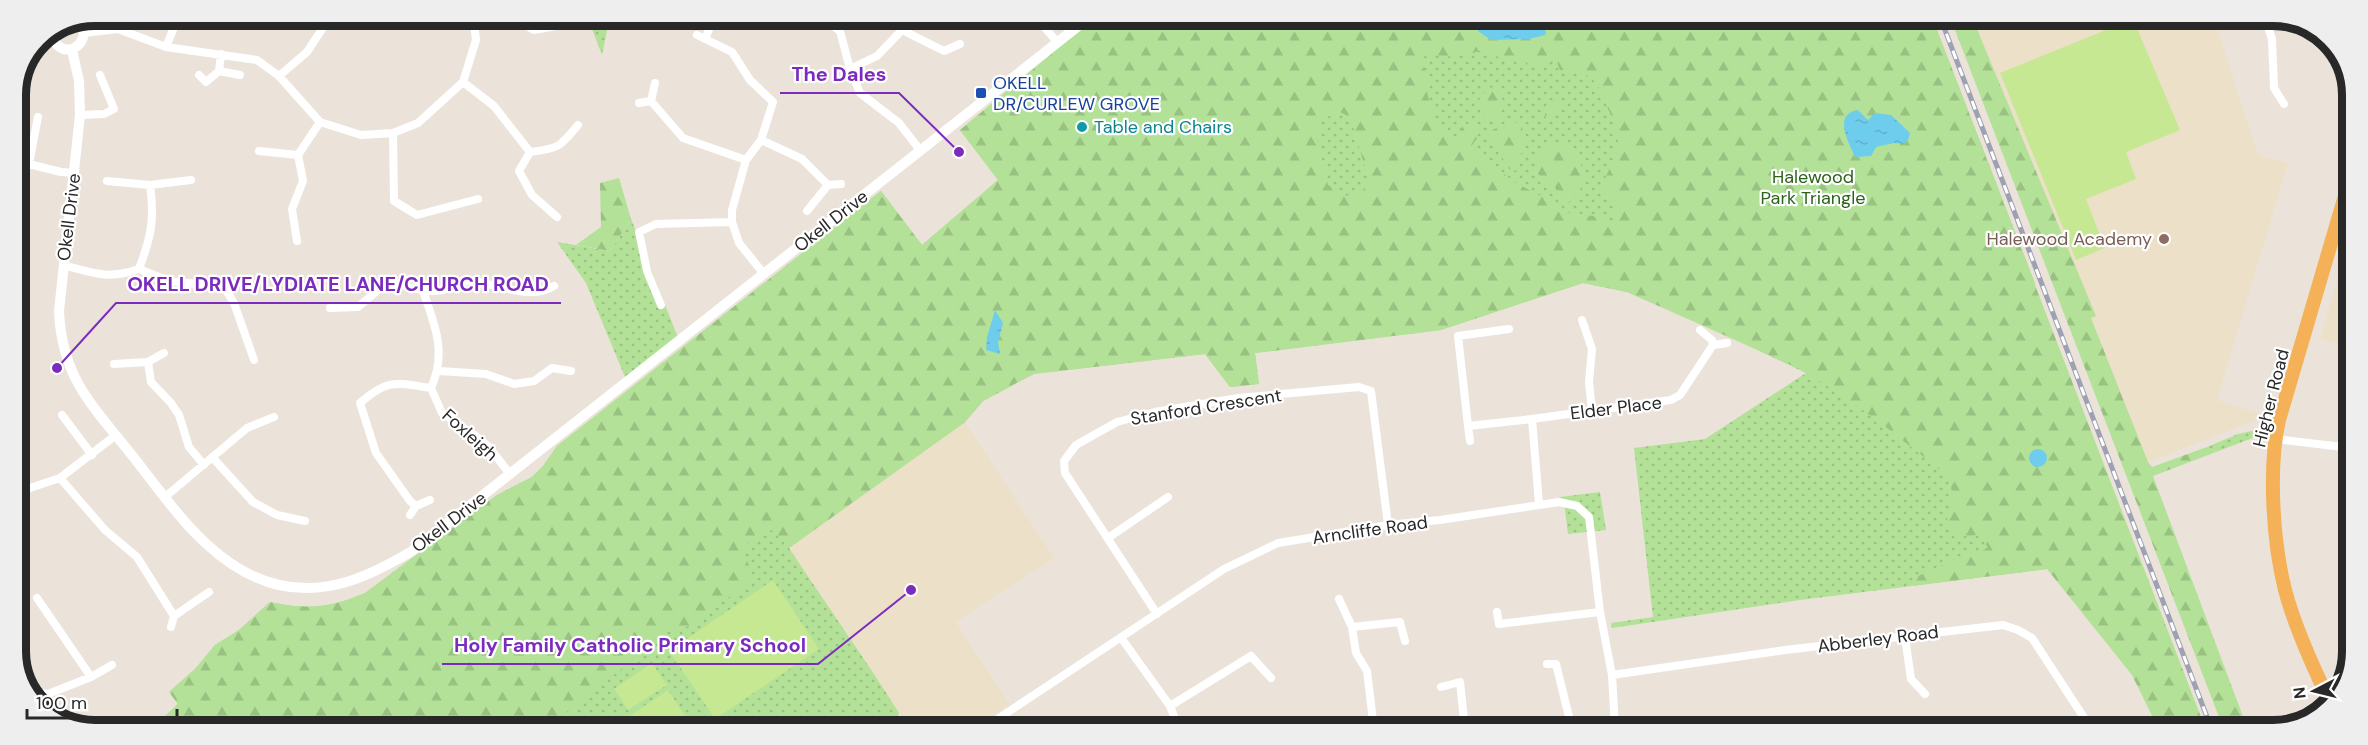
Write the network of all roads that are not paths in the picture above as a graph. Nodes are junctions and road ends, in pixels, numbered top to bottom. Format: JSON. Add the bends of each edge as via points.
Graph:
{"nodes":[{"id":1,"x":175,"y":26,"type":"edge"},
{"id":2,"x":324,"y":26,"type":"edge"},
{"id":3,"x":475,"y":26,"type":"edge"},
{"id":4,"x":527,"y":26,"type":"edge"},
{"id":5,"x":553,"y":26,"type":"edge"},
{"id":6,"x":709,"y":26,"type":"edge"},
{"id":7,"x":833,"y":26,"type":"edge"},
{"id":8,"x":1044,"y":26,"type":"edge"},
{"id":9,"x":1078,"y":26,"type":"edge"},
{"id":10,"x":2268,"y":26,"type":"edge"},
{"id":11,"x":81,"y":27,"type":"edge"},
{"id":12,"x":84,"y":33,"type":"junction"},
{"id":13,"x":54,"y":39,"type":"edge"},
{"id":14,"x":1058,"y":42,"type":"junction"},
{"id":15,"x":960,"y":44,"type":"dead end"},
{"id":16,"x":166,"y":47,"type":"junction"},
{"id":17,"x":72,"y":50,"type":"junction"},
{"id":18,"x":220,"y":54,"type":"junction"},
{"id":19,"x":850,"y":69,"type":"junction"},
{"id":20,"x":219,"y":71,"type":"junction"},
{"id":21,"x":100,"y":75,"type":"dead end"},
{"id":22,"x":199,"y":75,"type":"dead end"},
{"id":23,"x":240,"y":75,"type":"dead end"},
{"id":24,"x":279,"y":76,"type":"junction"},
{"id":25,"x":463,"y":82,"type":"junction"},
{"id":26,"x":655,"y":83,"type":"dead end"},
{"id":27,"x":651,"y":100,"type":"junction"},
{"id":28,"x":639,"y":103,"type":"dead end"},
{"id":29,"x":2284,"y":104,"type":"dead end"},
{"id":30,"x":80,"y":115,"type":"junction"},
{"id":31,"x":38,"y":117,"type":"dead end"},
{"id":32,"x":320,"y":122,"type":"junction"},
{"id":33,"x":578,"y":125,"type":"dead end"},
{"id":34,"x":393,"y":133,"type":"junction"},
{"id":35,"x":761,"y":140,"type":"junction"},
{"id":36,"x":920,"y":150,"type":"junction"},
{"id":37,"x":259,"y":151,"type":"dead end"},
{"id":38,"x":530,"y":152,"type":"junction"},
{"id":39,"x":298,"y":155,"type":"junction"},
{"id":40,"x":746,"y":160,"type":"junction"},
{"id":41,"x":29,"y":164,"type":"junction"},
{"id":42,"x":26,"y":167,"type":"edge"},
{"id":43,"x":75,"y":173,"type":"junction"},
{"id":44,"x":191,"y":180,"type":"dead end"},
{"id":45,"x":107,"y":181,"type":"dead end"},
{"id":46,"x":841,"y":184,"type":"dead end"},
{"id":47,"x":150,"y":185,"type":"junction"},
{"id":48,"x":828,"y":185,"type":"junction"},
{"id":49,"x":478,"y":199,"type":"dead end"},
{"id":50,"x":2342,"y":207,"type":"edge"},
{"id":51,"x":807,"y":212,"type":"dead end"},
{"id":52,"x":557,"y":217,"type":"dead end"},
{"id":53,"x":732,"y":222,"type":"junction"},
{"id":54,"x":297,"y":241,"type":"dead end"},
{"id":55,"x":63,"y":266,"type":"junction"},
{"id":56,"x":139,"y":269,"type":"junction"},
{"id":57,"x":764,"y":274,"type":"junction"},
{"id":58,"x":554,"y":286,"type":"dead end"},
{"id":59,"x":423,"y":291,"type":"junction"},
{"id":60,"x":661,"y":305,"type":"dead end"},
{"id":61,"x":330,"y":308,"type":"dead end"},
{"id":62,"x":1582,"y":320,"type":"dead end"},
{"id":63,"x":1509,"y":329,"type":"dead end"},
{"id":64,"x":1700,"y":330,"type":"dead end"},
{"id":65,"x":1726,"y":343,"type":"dead end"},
{"id":66,"x":1711,"y":347,"type":"junction"},
{"id":67,"x":164,"y":353,"type":"dead end"},
{"id":68,"x":254,"y":360,"type":"dead end"},
{"id":69,"x":148,"y":362,"type":"junction"},
{"id":70,"x":114,"y":364,"type":"dead end"},
{"id":71,"x":439,"y":371,"type":"junction"},
{"id":72,"x":571,"y":371,"type":"dead end"},
{"id":73,"x":431,"y":388,"type":"junction"},
{"id":74,"x":1592,"y":411,"type":"junction"},
{"id":75,"x":62,"y":415,"type":"dead end"},
{"id":76,"x":274,"y":417,"type":"dead end"},
{"id":77,"x":1532,"y":419,"type":"junction"},
{"id":78,"x":1468,"y":426,"type":"junction"},
{"id":79,"x":116,"y":435,"type":"junction"},
{"id":80,"x":2275,"y":439,"type":"junction"},
{"id":81,"x":1470,"y":441,"type":"dead end"},
{"id":82,"x":2342,"y":447,"type":"edge"},
{"id":83,"x":92,"y":454,"type":"junction"},
{"id":84,"x":213,"y":458,"type":"junction"},
{"id":85,"x":204,"y":465,"type":"junction"},
{"id":86,"x":510,"y":474,"type":"junction"},
{"id":87,"x":60,"y":478,"type":"junction"},
{"id":88,"x":26,"y":489,"type":"edge"},
{"id":89,"x":165,"y":497,"type":"junction"},
{"id":90,"x":1168,"y":497,"type":"dead end"},
{"id":91,"x":430,"y":500,"type":"dead end"},
{"id":92,"x":1539,"y":504,"type":"junction"},
{"id":93,"x":416,"y":506,"type":"junction"},
{"id":94,"x":410,"y":515,"type":"dead end"},
{"id":95,"x":304,"y":520,"type":"dead end"},
{"id":96,"x":1388,"y":525,"type":"junction"},
{"id":97,"x":1108,"y":538,"type":"junction"},
{"id":98,"x":209,"y":592,"type":"dead end"},
{"id":99,"x":37,"y":598,"type":"dead end"},
{"id":100,"x":1339,"y":599,"type":"dead end"},
{"id":101,"x":1497,"y":612,"type":"dead end"},
{"id":102,"x":1600,"y":612,"type":"junction"},
{"id":103,"x":1156,"y":614,"type":"junction"},
{"id":104,"x":174,"y":616,"type":"junction"},
{"id":105,"x":171,"y":627,"type":"dead end"},
{"id":106,"x":1352,"y":627,"type":"junction"},
{"id":107,"x":1905,"y":636,"type":"junction"},
{"id":108,"x":1122,"y":639,"type":"junction"},
{"id":109,"x":1405,"y":641,"type":"dead end"},
{"id":110,"x":112,"y":664,"type":"dead end"},
{"id":111,"x":1547,"y":664,"type":"dead end"},
{"id":112,"x":1612,"y":675,"type":"junction"},
{"id":113,"x":91,"y":677,"type":"junction"},
{"id":114,"x":1271,"y":678,"type":"dead end"},
{"id":115,"x":1441,"y":687,"type":"dead end"},
{"id":116,"x":41,"y":693,"type":"edge"},
{"id":117,"x":48,"y":694,"type":"junction"},
{"id":118,"x":1925,"y":694,"type":"dead end"},
{"id":119,"x":2327,"y":694,"type":"edge"},
{"id":120,"x":49,"y":702,"type":"edge"},
{"id":121,"x":1170,"y":706,"type":"junction"},
{"id":122,"x":996,"y":720,"type":"edge"},
{"id":123,"x":1175,"y":720,"type":"edge"},
{"id":124,"x":1373,"y":720,"type":"edge"},
{"id":125,"x":1464,"y":720,"type":"edge"},
{"id":126,"x":1570,"y":720,"type":"edge"},
{"id":127,"x":1615,"y":720,"type":"edge"},
{"id":128,"x":2085,"y":720,"type":"edge"}],
"edges":[{"from":1,"to":16,"type":"street"},
{"from":2,"to":24,"type":"street","via":[[307,52]]},
{"from":3,"to":25,"type":"street","via":[[476,40]]},
{"from":4,"to":5,"type":"street","via":[[534,30]]},
{"from":6,"to":35,"type":"street","via":[[701,37],[732,52],[750,80],[773,102]]},
{"from":7,"to":19,"type":"street","via":[[840,31]]},
{"from":8,"to":14,"type":"street"},
{"from":9,"to":14,"type":"street","name":"Okell Drive"},
{"from":10,"to":29,"type":"street","via":[[2274,88]]},
{"from":11,"to":12,"type":"street"},
{"from":12,"to":16,"type":"street","via":[[118,28]]},
{"from":12,"to":17,"type":"street","via":[[80,45]]},
{"from":13,"to":17,"type":"street","via":[[61,49]]},
{"from":14,"to":36,"type":"street","name":"Okell Drive"},
{"from":15,"to":19,"type":"street","via":[[944,51],[902,30],[877,56]]},
{"from":16,"to":18,"type":"street"},
{"from":17,"to":30,"type":"street","name":"Okell Drive","via":[[79,81]]},
{"from":18,"to":20,"type":"street"},
{"from":18,"to":24,"type":"street","via":[[257,60]]},
{"from":19,"to":36,"type":"street","via":[[860,93],[899,123]]},
{"from":20,"to":22,"type":"street","via":[[206,82]]},
{"from":20,"to":23,"type":"street"},
{"from":21,"to":30,"type":"street","via":[[114,109],[98,116]]},
{"from":24,"to":32,"type":"street"},
{"from":25,"to":34,"type":"street","via":[[418,123]]},
{"from":25,"to":38,"type":"street","via":[[494,106]]},
{"from":26,"to":27,"type":"street"},
{"from":27,"to":28,"type":"street"},
{"from":27,"to":40,"type":"street","via":[[683,138]]},
{"from":30,"to":43,"type":"street","name":"Okell Drive"},
{"from":31,"to":41,"type":"street"},
{"from":32,"to":34,"type":"street","via":[[361,135]]},
{"from":32,"to":39,"type":"street"},
{"from":33,"to":38,"type":"street","via":[[562,145]]},
{"from":34,"to":49,"type":"street","via":[[394,201],[417,215]]},
{"from":35,"to":40,"type":"street"},
{"from":35,"to":48,"type":"street","via":[[802,159]]},
{"from":36,"to":57,"type":"street","name":"Okell Drive"},
{"from":37,"to":39,"type":"street"},
{"from":38,"to":52,"type":"street","via":[[519,171],[532,195]]},
{"from":39,"to":54,"type":"street","via":[[303,181],[292,209]]},
{"from":40,"to":53,"type":"street"},
{"from":41,"to":42,"type":"street"},
{"from":41,"to":43,"type":"street"},
{"from":43,"to":55,"type":"street","name":"Okell Drive"},
{"from":44,"to":47,"type":"street"},
{"from":45,"to":47,"type":"street"},
{"from":46,"to":48,"type":"street"},
{"from":47,"to":56,"type":"street","via":[[154,210],[151,236]]},
{"from":48,"to":51,"type":"street"},
{"from":50,"to":80,"type":"highway","name":"Higher Road"},
{"from":53,"to":57,"type":"street","via":[[739,243]]},
{"from":53,"to":60,"type":"street","via":[[656,224],[639,232],[647,271]]},
{"from":55,"to":56,"type":"street","via":[[100,275],[121,275]]},
{"from":55,"to":79,"type":"street","name":"Okell Drive","via":[[59,310],[66,353],[80,387]]},
{"from":56,"to":68,"type":"street","via":[[169,281],[224,288],[234,303]]},
{"from":57,"to":86,"type":"street","name":"Okell Drive"},
{"from":58,"to":59,"type":"street","via":[[547,291],[526,291],[466,280],[443,290]]},
{"from":59,"to":61,"type":"street","via":[[389,281],[358,307]]},
{"from":59,"to":71,"type":"street","name":"Foxleigh","via":[[438,334]]},
{"from":62,"to":74,"type":"street","via":[[1592,349]]},
{"from":63,"to":78,"type":"street","via":[[1458,336]]},
{"from":64,"to":66,"type":"street","via":[[1712,340]]},
{"from":65,"to":66,"type":"street"},
{"from":66,"to":74,"type":"street","name":"Elder Place","via":[[1680,394],[1671,400]]},
{"from":67,"to":69,"type":"street"},
{"from":69,"to":70,"type":"street"},
{"from":69,"to":85,"type":"street","via":[[151,382],[179,415],[189,447]]},
{"from":71,"to":72,"type":"street","via":[[486,374],[514,384],[534,381],[552,368]]},
{"from":71,"to":73,"type":"street","name":"Foxleigh"},
{"from":73,"to":86,"type":"street","name":"Foxleigh","via":[[442,413],[476,436]]},
{"from":73,"to":93,"type":"street","via":[[390,382],[360,403],[376,453]]},
{"from":74,"to":77,"type":"street","name":"Elder Place"},
{"from":75,"to":83,"type":"street"},
{"from":76,"to":84,"type":"street","via":[[247,428]]},
{"from":77,"to":78,"type":"street","name":"Elder Place"},
{"from":77,"to":92,"type":"street"},
{"from":78,"to":81,"type":"street"},
{"from":79,"to":83,"type":"street"},
{"from":79,"to":89,"type":"street","name":"Okell Drive"},
{"from":80,"to":82,"type":"street"},
{"from":80,"to":119,"type":"highway","name":"Higher Road","via":[[2276,532],[2285,590]]},
{"from":83,"to":87,"type":"street"},
{"from":84,"to":85,"type":"street"},
{"from":84,"to":95,"type":"street","via":[[253,502],[277,515]]},
{"from":85,"to":89,"type":"street"},
{"from":86,"to":89,"type":"street","name":"Okell Drive","via":[[389,565],[352,582],[316,588],[278,584],[244,572],[205,542]]},
{"from":87,"to":88,"type":"street"},
{"from":87,"to":104,"type":"street","via":[[105,530],[137,557]]},
{"from":90,"to":97,"type":"street"},
{"from":91,"to":93,"type":"street"},
{"from":92,"to":96,"type":"street","name":"Arncliffe Road"},
{"from":92,"to":102,"type":"street","name":"Arncliffe Road","via":[[1559,502],[1577,506],[1589,517]]},
{"from":93,"to":94,"type":"street"},
{"from":96,"to":97,"type":"street","name":"Stanford Crescent","via":[[1371,392],[1359,387],[1238,398],[1155,412],[1117,422],[1076,445],[1064,461],[1065,473]]},
{"from":96,"to":103,"type":"street","name":"Arncliffe Road","via":[[1278,543],[1224,569]]},
{"from":97,"to":103,"type":"street","name":"Stanford Crescent"},
{"from":98,"to":104,"type":"street"},
{"from":99,"to":113,"type":"street"},
{"from":100,"to":106,"type":"street"},
{"from":101,"to":102,"type":"street","via":[[1499,624]]},
{"from":102,"to":112,"type":"street","name":"Arncliffe Road"},
{"from":103,"to":108,"type":"street","name":"Arncliffe Road"},
{"from":104,"to":105,"type":"street"},
{"from":106,"to":109,"type":"street","via":[[1400,622]]},
{"from":106,"to":124,"type":"street","via":[[1356,653],[1367,671]]},
{"from":107,"to":112,"type":"street","name":"Abberley Road"},
{"from":107,"to":118,"type":"street","via":[[1911,679]]},
{"from":107,"to":128,"type":"street","name":"Abberley Road","via":[[2003,625],[2018,630],[2032,638]]},
{"from":108,"to":121,"type":"street"},
{"from":108,"to":122,"type":"street","name":"Arncliffe Road"},
{"from":110,"to":113,"type":"street"},
{"from":111,"to":126,"type":"street","via":[[1556,663]]},
{"from":112,"to":127,"type":"street","name":"Arncliffe Road"},
{"from":113,"to":117,"type":"street"},
{"from":114,"to":121,"type":"street","via":[[1251,656]]},
{"from":115,"to":125,"type":"street","via":[[1460,682]]},
{"from":116,"to":117,"type":"street"},
{"from":117,"to":120,"type":"street"},
{"from":121,"to":123,"type":"street"}]}
